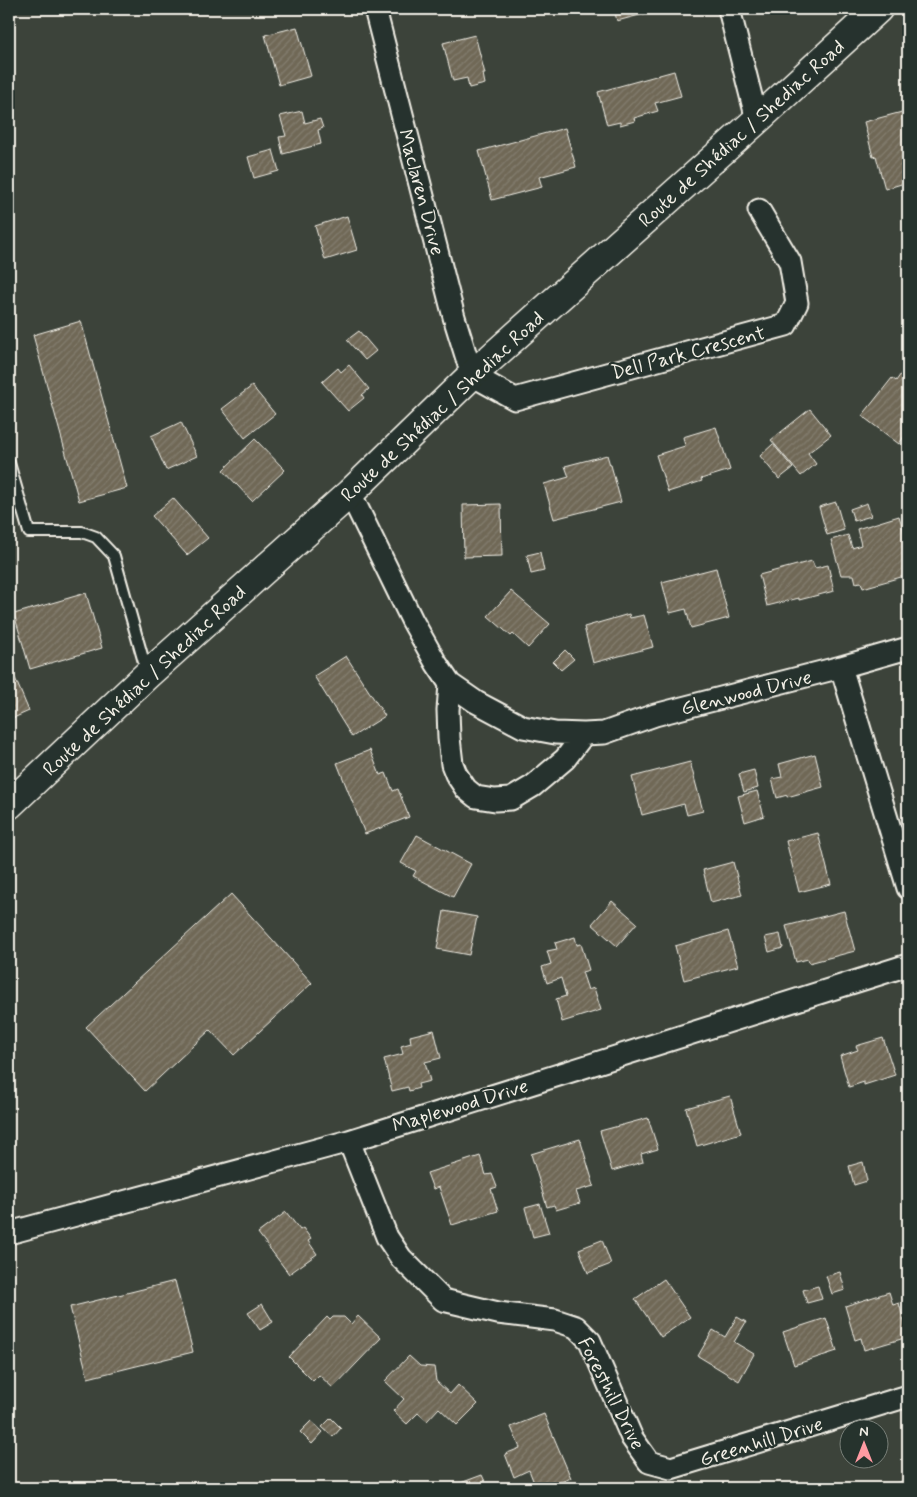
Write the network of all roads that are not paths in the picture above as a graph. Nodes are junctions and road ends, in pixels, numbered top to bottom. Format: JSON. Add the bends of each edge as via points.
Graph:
{"nodes":[{"id":1,"x":374,"y":9,"type":"edge"},
{"id":2,"x":729,"y":9,"type":"edge"},
{"id":3,"x":878,"y":9,"type":"edge"},
{"id":4,"x":757,"y":120,"type":"junction"},
{"id":5,"x":759,"y":210,"type":"dead end"},
{"id":6,"x":472,"y":375,"type":"junction"},
{"id":7,"x":9,"y":463,"type":"edge"},
{"id":8,"x":350,"y":492,"type":"junction"},
{"id":9,"x":908,"y":648,"type":"edge"},
{"id":10,"x":841,"y":667,"type":"junction"},
{"id":11,"x":148,"y":674,"type":"junction"},
{"id":12,"x":450,"y":684,"type":"junction"},
{"id":13,"x":584,"y":734,"type":"junction"},
{"id":14,"x":9,"y":804,"type":"edge"},
{"id":15,"x":908,"y":888,"type":"edge"},
{"id":16,"x":908,"y":965,"type":"edge"},
{"id":17,"x":349,"y":1141,"type":"junction"},
{"id":18,"x":9,"y":1233,"type":"edge"},
{"id":19,"x":908,"y":1396,"type":"edge"},
{"id":20,"x":671,"y":1468,"type":"joint"}],
"edges":[{"from":1,"to":6,"type":"street","name":"Maclaren Drive"},
{"from":2,"to":4,"type":"street"},
{"from":3,"to":4,"type":"main road","name":"Route de Shédiac / Shediac Road"},
{"from":4,"to":6,"type":"main road","name":"Route de Shédiac / Shediac Road"},
{"from":5,"to":6,"type":"street","name":"Dell Park Crescent","via":[[790,262],[797,303],[786,324],[515,399]]},
{"from":6,"to":8,"type":"main road","name":"Route de Shédiac / Shediac Road"},
{"from":7,"to":11,"type":"lane","via":[[29,532],[82,532],[96,537],[114,556]]},
{"from":8,"to":11,"type":"main road","name":"Route de Shédiac / Shediac Road"},
{"from":8,"to":12,"type":"street","name":"Glenwood Drive","via":[[412,620]]},
{"from":9,"to":10,"type":"street","name":"Glenwood Drive"},
{"from":10,"to":13,"type":"street","name":"Glenwood Drive","via":[[655,715],[604,732]]},
{"from":10,"to":15,"type":"street"},
{"from":11,"to":14,"type":"main road","name":"Route de Shédiac / Shediac Road"},
{"from":12,"to":13,"type":"street","name":"Glenwood Drive","via":[[523,727]]},
{"from":12,"to":13,"type":"street","via":[[448,710],[452,764],[466,788],[476,797],[511,798],[534,786],[566,759]]},
{"from":16,"to":17,"type":"street","name":"Maplewood Drive"},
{"from":17,"to":18,"type":"street","name":"Maplewood Drive"},
{"from":17,"to":20,"type":"street","name":"Foresthill Drive","via":[[387,1237],[401,1258],[443,1300],[498,1313],[555,1320],[576,1327],[590,1341],[632,1438],[649,1462]]},
{"from":19,"to":20,"type":"street","name":"Greenhill Drive"}]}
